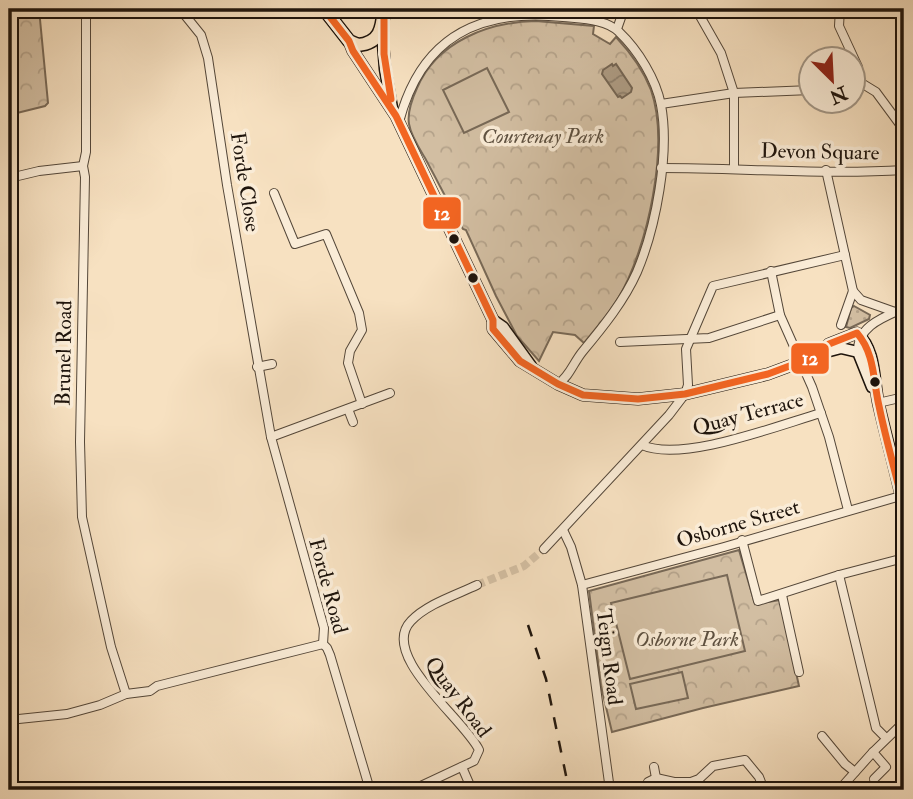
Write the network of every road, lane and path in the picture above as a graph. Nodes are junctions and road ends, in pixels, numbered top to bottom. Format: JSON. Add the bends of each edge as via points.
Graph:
{"nodes":[{"id":1,"x":86,"y":9,"type":"edge"},
{"id":2,"x":180,"y":9,"type":"edge"},
{"id":3,"x":324,"y":9,"type":"edge"},
{"id":4,"x":384,"y":9,"type":"edge"},
{"id":5,"x":624,"y":9,"type":"edge"},
{"id":6,"x":696,"y":9,"type":"edge"},
{"id":7,"x":840,"y":9,"type":"edge"},
{"id":8,"x":902,"y":9,"type":"edge"},
{"id":9,"x":904,"y":13,"type":"edge"},
{"id":10,"x":617,"y":29,"type":"junction"},
{"id":11,"x":382,"y":31,"type":"junction"},
{"id":12,"x":349,"y":41,"type":"junction"},
{"id":13,"x":848,"y":46,"type":"edge"},
{"id":14,"x":867,"y":88,"type":"edge"},
{"id":15,"x":797,"y":91,"type":"edge"},
{"id":16,"x":734,"y":93,"type":"junction"},
{"id":17,"x":661,"y":104,"type":"junction"},
{"id":18,"x":393,"y":110,"type":"junction"},
{"id":19,"x":399,"y":122,"type":"junction"},
{"id":20,"x":904,"y":130,"type":"edge"},
{"id":21,"x":83,"y":166,"type":"junction"},
{"id":22,"x":734,"y":168,"type":"junction"},
{"id":23,"x":661,"y":169,"type":"junction"},
{"id":24,"x":826,"y":170,"type":"junction"},
{"id":25,"x":904,"y":170,"type":"edge"},
{"id":26,"x":18,"y":176,"type":"dead end"},
{"id":27,"x":274,"y":193,"type":"dead end"},
{"id":28,"x":845,"y":255,"type":"junction"},
{"id":29,"x":771,"y":271,"type":"junction"},
{"id":30,"x":853,"y":291,"type":"junction"},
{"id":31,"x":904,"y":308,"type":"edge"},
{"id":32,"x":895,"y":312,"type":"junction"},
{"id":33,"x":780,"y":315,"type":"junction"},
{"id":34,"x":841,"y":325,"type":"dead end"},
{"id":35,"x":861,"y":332,"type":"junction"},
{"id":36,"x":690,"y":339,"type":"junction"},
{"id":37,"x":620,"y":342,"type":"dead end"},
{"id":38,"x":858,"y":352,"type":"junction"},
{"id":39,"x":819,"y":354,"type":"junction"},
{"id":40,"x":801,"y":361,"type":"junction"},
{"id":41,"x":272,"y":364,"type":"dead end"},
{"id":42,"x":257,"y":368,"type":"junction"},
{"id":43,"x":558,"y":384,"type":"junction"},
{"id":44,"x":262,"y":389,"type":"joint"},
{"id":45,"x":390,"y":393,"type":"dead end"},
{"id":46,"x":685,"y":394,"type":"junction"},
{"id":47,"x":904,"y":397,"type":"edge"},
{"id":48,"x":877,"y":400,"type":"junction"},
{"id":49,"x":362,"y":404,"type":"junction"},
{"id":50,"x":348,"y":409,"type":"junction"},
{"id":51,"x":821,"y":413,"type":"junction"},
{"id":52,"x":353,"y":422,"type":"dead end"},
{"id":53,"x":271,"y":437,"type":"junction"},
{"id":54,"x":642,"y":444,"type":"junction"},
{"id":55,"x":903,"y":495,"type":"edge"},
{"id":56,"x":904,"y":508,"type":"edge"},
{"id":57,"x":848,"y":510,"type":"junction"},
{"id":58,"x":563,"y":530,"type":"junction"},
{"id":59,"x":742,"y":540,"type":"junction"},
{"id":60,"x":544,"y":549,"type":"tunnel mouth"},
{"id":61,"x":904,"y":558,"type":"edge"},
{"id":62,"x":839,"y":575,"type":"junction"},
{"id":63,"x":477,"y":585,"type":"tunnel mouth"},
{"id":64,"x":582,"y":585,"type":"junction"},
{"id":65,"x":782,"y":595,"type":"junction"},
{"id":66,"x":323,"y":645,"type":"junction"},
{"id":67,"x":799,"y":672,"type":"dead end"},
{"id":68,"x":126,"y":694,"type":"junction"},
{"id":69,"x":9,"y":720,"type":"edge"},
{"id":70,"x":904,"y":722,"type":"edge"},
{"id":71,"x":822,"y":736,"type":"dead end"},
{"id":72,"x":886,"y":738,"type":"junction"},
{"id":73,"x":873,"y":752,"type":"junction"},
{"id":74,"x":462,"y":767,"type":"junction"},
{"id":75,"x":654,"y":767,"type":"dead end"},
{"id":76,"x":855,"y":772,"type":"junction"},
{"id":77,"x":874,"y":779,"type":"dead end"},
{"id":78,"x":370,"y":790,"type":"edge"},
{"id":79,"x":412,"y":790,"type":"edge"},
{"id":80,"x":472,"y":790,"type":"edge"},
{"id":81,"x":610,"y":790,"type":"edge"},
{"id":82,"x":764,"y":790,"type":"edge"},
{"id":83,"x":839,"y":790,"type":"edge"}],
"edges":[{"from":1,"to":21,"type":"street","name":"Brunel Road"},
{"from":2,"to":42,"type":"street","name":"Forde Close","via":[[201,35],[208,58]]},
{"from":3,"to":12,"type":"main road"},
{"from":4,"to":11,"type":"main road"},
{"from":5,"to":10,"type":"street"},
{"from":6,"to":16,"type":"street","name":"Devon Square","via":[[721,53]]},
{"from":7,"to":13,"type":"street","name":"Devon Square","via":[[839,26]]},
{"from":8,"to":9,"type":"street"},
{"from":10,"to":17,"type":"street","via":[[644,65]]},
{"from":10,"to":19,"type":"street","via":[[548,16],[511,15],[472,27],[427,60],[411,85]]},
{"from":11,"to":12,"type":"main road","via":[[365,44]]},
{"from":11,"to":18,"type":"main road"},
{"from":12,"to":18,"type":"main road"},
{"from":14,"to":20,"type":"street","name":"Devon Square","via":[[876,92]]},
{"from":15,"to":16,"type":"street"},
{"from":16,"to":17,"type":"street"},
{"from":16,"to":22,"type":"street","name":"Devon Square"},
{"from":17,"to":23,"type":"street"},
{"from":18,"to":19,"type":"main road"},
{"from":19,"to":43,"type":"main road","via":[[494,329],[520,361]]},
{"from":21,"to":26,"type":"street"},
{"from":21,"to":68,"type":"street","name":"Brunel Road","via":[[82,517]]},
{"from":22,"to":23,"type":"street","name":"Devon Square"},
{"from":22,"to":24,"type":"street","name":"Devon Square"},
{"from":23,"to":43,"type":"street","via":[[657,205],[636,272],[567,378]]},
{"from":24,"to":25,"type":"street","name":"Devon Square"},
{"from":24,"to":28,"type":"street"},
{"from":27,"to":49,"type":"street","via":[[295,244],[326,234],[359,313],[362,330],[348,363]]},
{"from":28,"to":29,"type":"street"},
{"from":28,"to":30,"type":"street"},
{"from":29,"to":33,"type":"street"},
{"from":29,"to":36,"type":"street","via":[[713,286]]},
{"from":30,"to":32,"type":"street","via":[[867,303]]},
{"from":30,"to":34,"type":"street"},
{"from":31,"to":32,"type":"street"},
{"from":32,"to":35,"type":"street"},
{"from":33,"to":36,"type":"street","via":[[709,338]]},
{"from":33,"to":40,"type":"street"},
{"from":35,"to":38,"type":"street"},
{"from":35,"to":39,"type":"main road","via":[[829,344]]},
{"from":35,"to":48,"type":"main road","via":[[873,365]]},
{"from":36,"to":37,"type":"street"},
{"from":36,"to":46,"type":"street"},
{"from":38,"to":39,"type":"main road","via":[[841,348]]},
{"from":38,"to":48,"type":"main road"},
{"from":39,"to":40,"type":"main road"},
{"from":40,"to":46,"type":"main road"},
{"from":40,"to":51,"type":"street"},
{"from":41,"to":42,"type":"street"},
{"from":42,"to":44,"type":"street","name":"Forde Close"},
{"from":43,"to":46,"type":"main road","via":[[583,395],[638,399]]},
{"from":44,"to":53,"type":"street","name":"Forde Road"},
{"from":45,"to":49,"type":"street"},
{"from":46,"to":54,"type":"street"},
{"from":47,"to":48,"type":"street"},
{"from":48,"to":55,"type":"main road"},
{"from":49,"to":50,"type":"street"},
{"from":50,"to":52,"type":"street"},
{"from":50,"to":53,"type":"street"},
{"from":51,"to":54,"type":"street","name":"Quay Terrace","via":[[697,448],[650,449]]},
{"from":51,"to":57,"type":"street"},
{"from":53,"to":66,"type":"street","name":"Forde Road","via":[[324,628]]},
{"from":54,"to":58,"type":"street"},
{"from":55,"to":56,"type":"main road"},
{"from":55,"to":57,"type":"street","name":"Osborne Street"},
{"from":57,"to":59,"type":"street","name":"Osborne Street"},
{"from":58,"to":60,"type":"street"},
{"from":58,"to":64,"type":"street","name":"Teign Road"},
{"from":59,"to":64,"type":"street","name":"Osborne Street"},
{"from":59,"to":65,"type":"street","via":[[758,601]]},
{"from":61,"to":62,"type":"street"},
{"from":62,"to":65,"type":"street"},
{"from":62,"to":72,"type":"street","via":[[876,728]]},
{"from":63,"to":74,"type":"street","name":"Quay Road","via":[[422,612],[405,630],[411,664],[478,747],[474,761]]},
{"from":64,"to":81,"type":"street","name":"Teign Road"},
{"from":65,"to":67,"type":"street"},
{"from":66,"to":68,"type":"street"},
{"from":66,"to":78,"type":"street","name":"Forde Road","via":[[330,655]]},
{"from":68,"to":69,"type":"street","via":[[67,714]]},
{"from":70,"to":72,"type":"street"},
{"from":71,"to":76,"type":"street"},
{"from":72,"to":73,"type":"street"},
{"from":73,"to":76,"type":"street"},
{"from":73,"to":77,"type":"street","via":[[886,767]]},
{"from":74,"to":79,"type":"street","name":"Quay Road"},
{"from":74,"to":80,"type":"street"},
{"from":75,"to":82,"type":"street","via":[[652,780],[691,782],[713,766],[747,756]]},
{"from":76,"to":83,"type":"street"}]}
